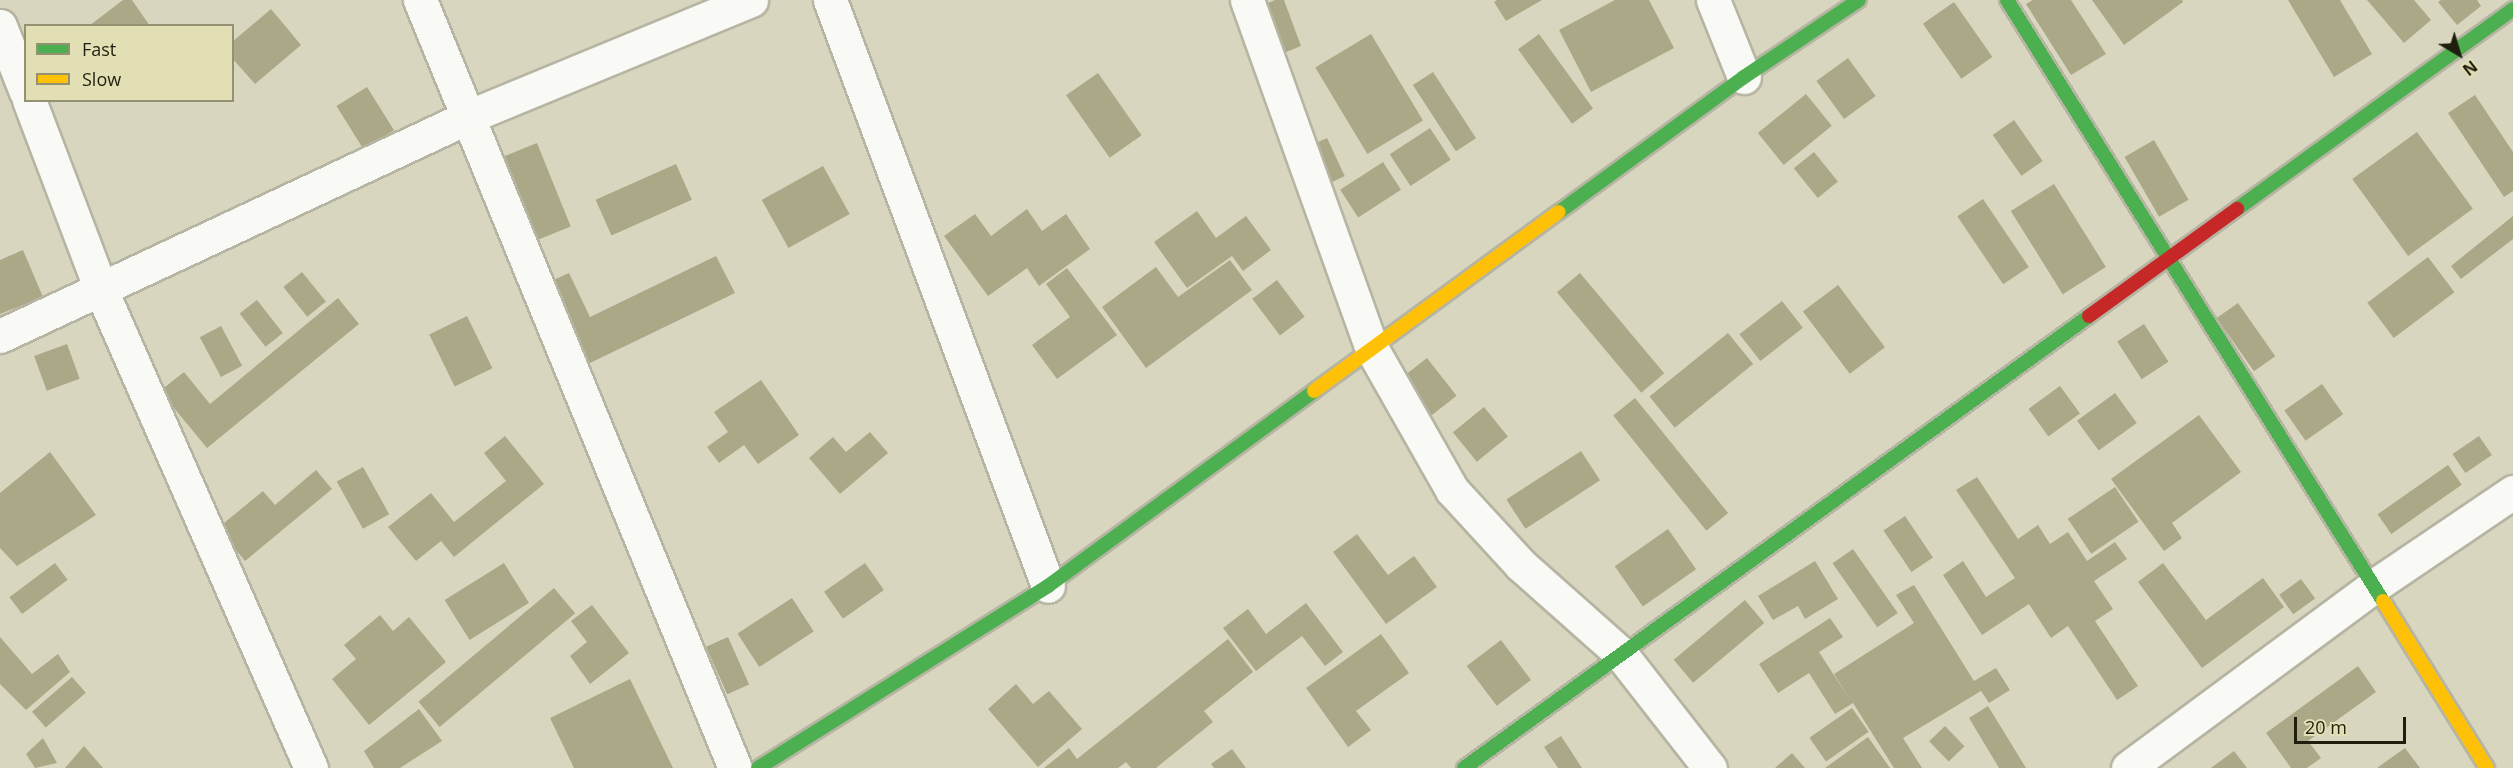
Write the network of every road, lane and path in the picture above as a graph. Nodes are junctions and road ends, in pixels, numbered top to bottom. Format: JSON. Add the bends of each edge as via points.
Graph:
{"nodes":[{"id":1,"x":420,"y":0,"type":"edge"},
{"id":2,"x":751,"y":0,"type":"edge"},
{"id":3,"x":830,"y":0,"type":"edge"},
{"id":4,"x":1247,"y":0,"type":"edge"},
{"id":5,"x":1713,"y":0,"type":"edge"},
{"id":6,"x":1859,"y":0,"type":"edge"},
{"id":7,"x":2007,"y":0,"type":"edge"},
{"id":8,"x":2513,"y":9,"type":"edge"},
{"id":9,"x":0,"y":26,"type":"edge"},
{"id":10,"x":1744,"y":76,"type":"junction"},
{"id":11,"x":24,"y":87,"type":"edge"},
{"id":12,"x":30,"y":102,"type":"edge"},
{"id":13,"x":470,"y":116,"type":"junction"},
{"id":14,"x":2168,"y":258,"type":"junction"},
{"id":15,"x":101,"y":290,"type":"junction"},
{"id":16,"x":0,"y":336,"type":"edge"},
{"id":17,"x":1373,"y":351,"type":"junction"},
{"id":18,"x":2513,"y":492,"type":"edge"},
{"id":19,"x":1048,"y":586,"type":"junction"},
{"id":20,"x":2374,"y":586,"type":"junction"},
{"id":21,"x":1620,"y":653,"type":"junction"},
{"id":22,"x":311,"y":768,"type":"edge"},
{"id":23,"x":735,"y":768,"type":"edge"},
{"id":24,"x":758,"y":768,"type":"edge"},
{"id":25,"x":1464,"y":768,"type":"edge"},
{"id":26,"x":1710,"y":768,"type":"edge"},
{"id":27,"x":2128,"y":768,"type":"edge"},
{"id":28,"x":2487,"y":768,"type":"edge"}],
"edges":[{"from":1,"to":13,"type":"street"},
{"from":2,"to":13,"type":"street"},
{"from":3,"to":19,"type":"street"},
{"from":4,"to":17,"type":"street"},
{"from":5,"to":10,"type":"street"},
{"from":6,"to":10,"type":"street"},
{"from":7,"to":14,"type":"street"},
{"from":8,"to":14,"type":"street"},
{"from":9,"to":11,"type":"street"},
{"from":10,"to":17,"type":"street"},
{"from":12,"to":15,"type":"street"},
{"from":13,"to":15,"type":"street"},
{"from":13,"to":23,"type":"street"},
{"from":14,"to":20,"type":"street"},
{"from":14,"to":21,"type":"street"},
{"from":15,"to":16,"type":"street"},
{"from":15,"to":22,"type":"street"},
{"from":17,"to":19,"type":"street"},
{"from":17,"to":21,"type":"street","via":[[1452,490],[1521,565]]},
{"from":18,"to":20,"type":"street"},
{"from":19,"to":24,"type":"street"},
{"from":20,"to":27,"type":"street"},
{"from":20,"to":28,"type":"street"},
{"from":21,"to":25,"type":"street"},
{"from":21,"to":26,"type":"street"}]}
